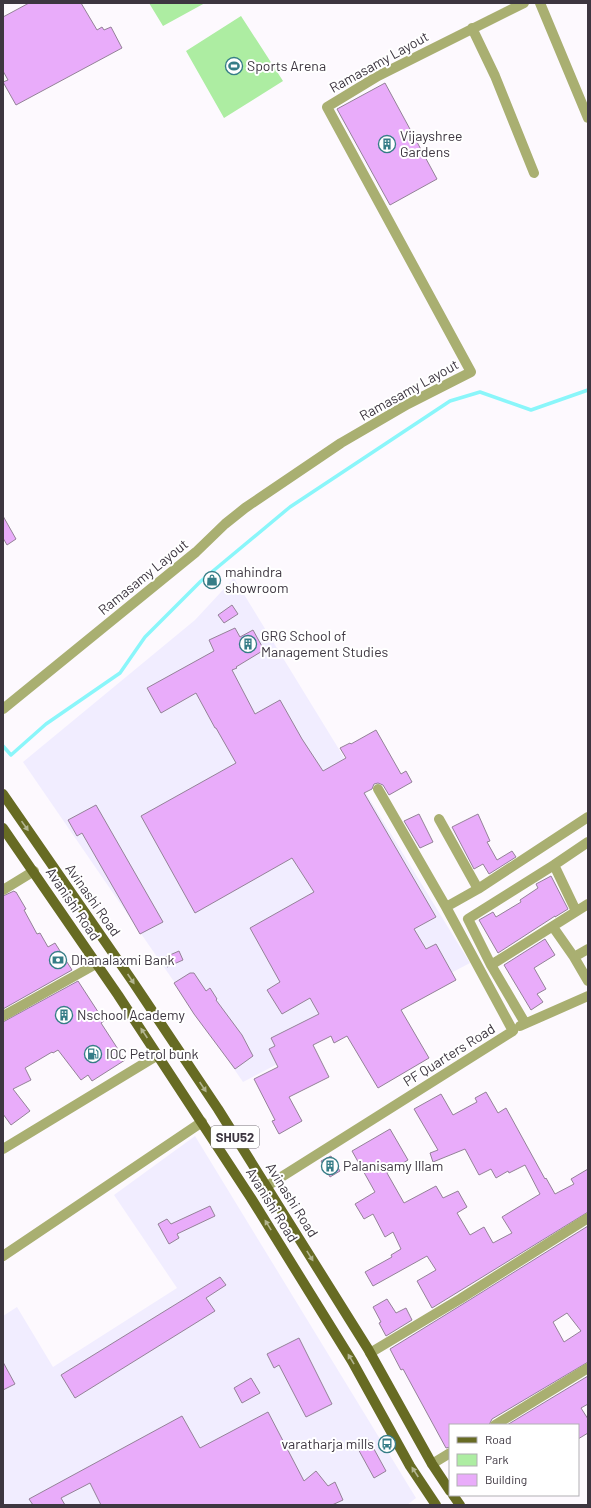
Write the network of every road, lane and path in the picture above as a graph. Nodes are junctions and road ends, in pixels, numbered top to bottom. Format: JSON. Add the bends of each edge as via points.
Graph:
{"nodes":[{"id":1,"x":524,"y":3,"type":"edge"},
{"id":2,"x":540,"y":3,"type":"edge"},
{"id":3,"x":472,"y":28,"type":"junction"},
{"id":4,"x":588,"y":118,"type":"edge"},
{"id":5,"x":534,"y":173,"type":"dead end"},
{"id":6,"x":3,"y":709,"type":"edge"},
{"id":7,"x":378,"y":789,"type":"dead end"},
{"id":8,"x":3,"y":794,"type":"edge"},
{"id":9,"x":588,"y":817,"type":"edge"},
{"id":10,"x":439,"y":819,"type":"dead end"},
{"id":11,"x":3,"y":828,"type":"edge"},
{"id":12,"x":588,"y":842,"type":"edge"},
{"id":13,"x":554,"y":865,"type":"junction"},
{"id":14,"x":34,"y":871,"type":"junction"},
{"id":15,"x":478,"y":889,"type":"junction"},
{"id":16,"x":3,"y":890,"type":"edge"},
{"id":17,"x":588,"y":904,"type":"edge"},
{"id":18,"x":446,"y":907,"type":"junction"},
{"id":19,"x":576,"y":911,"type":"junction"},
{"id":20,"x":553,"y":926,"type":"junction"},
{"id":21,"x":588,"y":949,"type":"edge"},
{"id":22,"x":574,"y":957,"type":"junction"},
{"id":23,"x":96,"y":964,"type":"junction"},
{"id":24,"x":492,"y":965,"type":"junction"},
{"id":25,"x":588,"y":981,"type":"edge"},
{"id":26,"x":588,"y":996,"type":"edge"},
{"id":27,"x":3,"y":1016,"type":"edge"},
{"id":28,"x":525,"y":1023,"type":"junction"},
{"id":29,"x":513,"y":1030,"type":"junction"},
{"id":30,"x":158,"y":1055,"type":"junction"},
{"id":31,"x":202,"y":1122,"type":"junction"},
{"id":32,"x":3,"y":1149,"type":"edge"},
{"id":33,"x":267,"y":1186,"type":"junction"},
{"id":34,"x":588,"y":1218,"type":"edge"},
{"id":35,"x":3,"y":1256,"type":"edge"},
{"id":36,"x":370,"y":1353,"type":"junction"},
{"id":37,"x":588,"y":1368,"type":"edge"},
{"id":38,"x":497,"y":1424,"type":"edge"},
{"id":39,"x":449,"y":1454,"type":"edge"},
{"id":40,"x":432,"y":1464,"type":"junction"},
{"id":41,"x":449,"y":1490,"type":"edge"},
{"id":42,"x":454,"y":1496,"type":"edge"},
{"id":43,"x":436,"y":1505,"type":"edge"},
{"id":44,"x":460,"y":1505,"type":"edge"}],
"edges":[{"from":1,"to":3,"type":"street","name":"Ramasamy Layout"},
{"from":2,"to":4,"type":"street"},
{"from":3,"to":5,"type":"street","via":[[495,76]]},
{"from":3,"to":6,"type":"street","name":"Ramasamy Layout","via":[[378,76],[327,107],[471,372],[408,404],[341,443],[245,508],[196,552]]},
{"from":7,"to":18,"type":"street","name":"PF Quarters Road"},
{"from":8,"to":33,"type":"main road","name":"Avinashi Road","number":"SHU52","one_way":true,"via":[[133,982]]},
{"from":9,"to":15,"type":"street"},
{"from":10,"to":15,"type":"street"},
{"from":11,"to":14,"type":"main road","name":"Avanishi Road","number":"SHU52"},
{"from":12,"to":13,"type":"street"},
{"from":13,"to":19,"type":"street"},
{"from":13,"to":24,"type":"street","via":[[468,919]]},
{"from":14,"to":16,"type":"street"},
{"from":14,"to":23,"type":"main road","name":"Avanishi Road","number":"SHU52"},
{"from":15,"to":18,"type":"street"},
{"from":17,"to":19,"type":"street"},
{"from":18,"to":29,"type":"street","name":"PF Quarters Road"},
{"from":19,"to":20,"type":"street"},
{"from":20,"to":22,"type":"street"},
{"from":20,"to":24,"type":"street"},
{"from":21,"to":22,"type":"street"},
{"from":22,"to":25,"type":"street"},
{"from":23,"to":27,"type":"street"},
{"from":30,"to":23,"type":"main road","name":"Avanishi Road","number":"SHU52","one_way":true},
{"from":24,"to":28,"type":"street"},
{"from":26,"to":28,"type":"street"},
{"from":28,"to":29,"type":"street"},
{"from":29,"to":33,"type":"street","name":"PF Quarters Road"},
{"from":30,"to":31,"type":"main road","name":"Avanishi Road","number":"SHU52"},
{"from":30,"to":32,"type":"street"},
{"from":31,"to":35,"type":"street"},
{"from":43,"to":31,"type":"main road","name":"Avanishi Road","number":"SHU52","one_way":true,"via":[[410,1466],[348,1354]]},
{"from":33,"to":36,"type":"main road","name":"Avinashi Road","number":"SHU52","one_way":true},
{"from":34,"to":36,"type":"street"},
{"from":36,"to":40,"type":"main road","name":"Avinashi Road","number":"SHU52"},
{"from":37,"to":38,"type":"street"},
{"from":39,"to":40,"type":"street"},
{"from":40,"to":41,"type":"main road","name":"Avinashi Road","number":"SHU52"},
{"from":42,"to":44,"type":"main road"}]}
